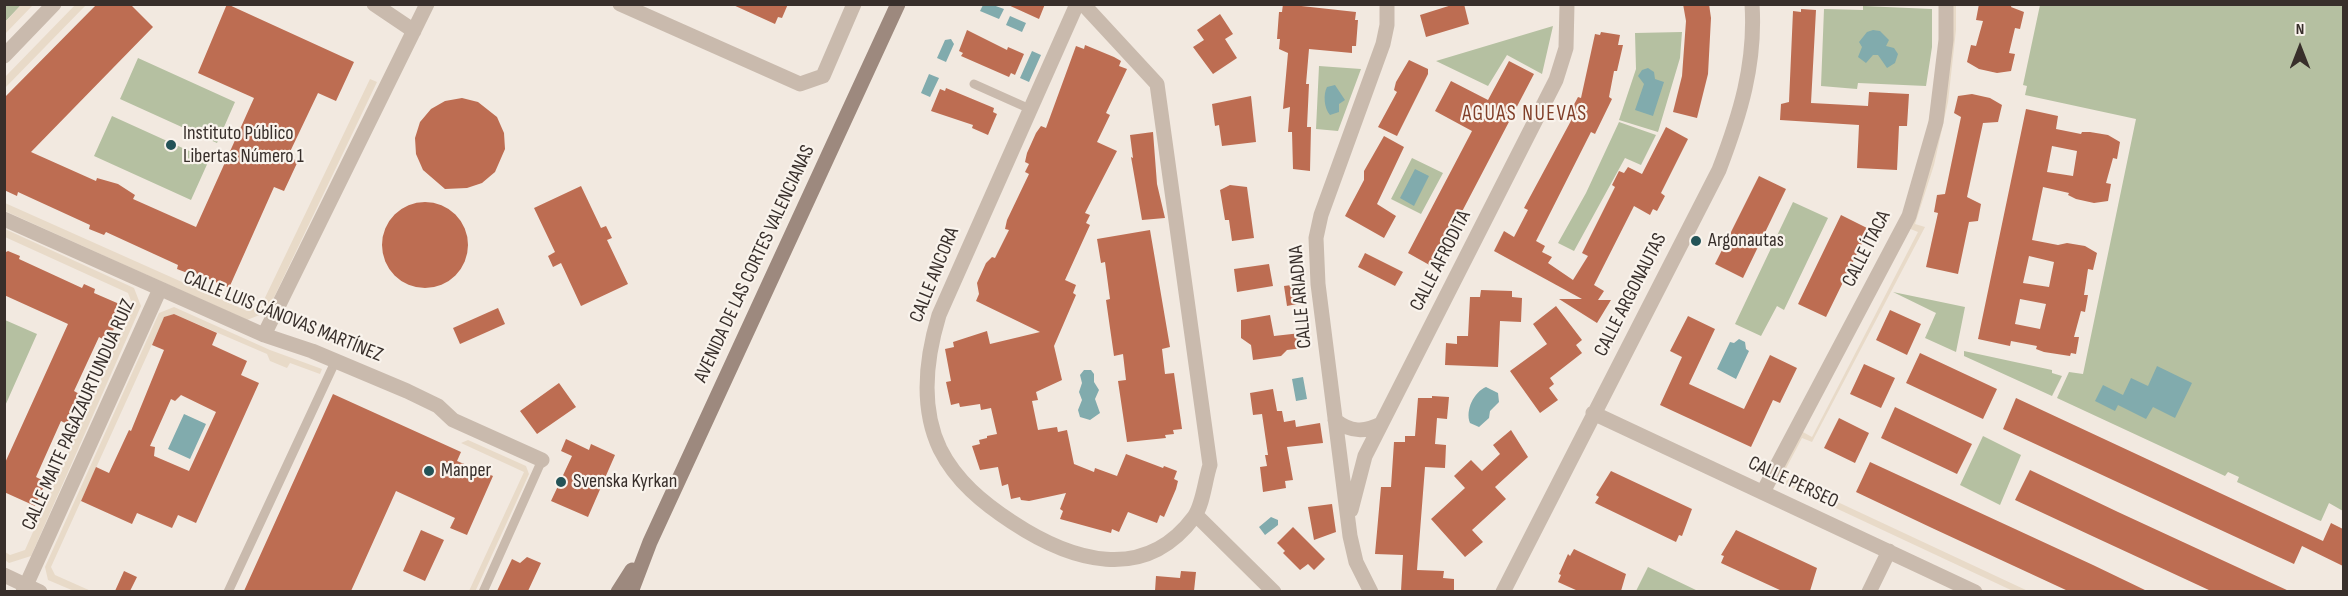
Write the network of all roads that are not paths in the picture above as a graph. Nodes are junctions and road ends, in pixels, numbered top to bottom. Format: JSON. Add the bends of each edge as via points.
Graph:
{"nodes":[{"id":1,"x":54,"y":4,"type":"edge"},
{"id":2,"x":374,"y":4,"type":"edge"},
{"id":3,"x":427,"y":4,"type":"edge"},
{"id":4,"x":620,"y":4,"type":"edge"},
{"id":5,"x":854,"y":4,"type":"edge"},
{"id":6,"x":898,"y":4,"type":"edge"},
{"id":7,"x":1077,"y":4,"type":"edge"},
{"id":8,"x":1083,"y":4,"type":"edge"},
{"id":9,"x":1387,"y":4,"type":"edge"},
{"id":10,"x":1567,"y":4,"type":"edge"},
{"id":11,"x":1752,"y":4,"type":"edge"},
{"id":12,"x":1946,"y":4,"type":"edge"},
{"id":13,"x":414,"y":31,"type":"junction"},
{"id":14,"x":4,"y":56,"type":"edge"},
{"id":15,"x":974,"y":84,"type":"dead end"},
{"id":16,"x":1030,"y":110,"type":"junction"},
{"id":17,"x":4,"y":219,"type":"edge"},
{"id":18,"x":160,"y":290,"type":"junction"},
{"id":19,"x":264,"y":335,"type":"junction"},
{"id":20,"x":336,"y":360,"type":"junction"},
{"id":21,"x":1593,"y":413,"type":"junction"},
{"id":22,"x":1335,"y":420,"type":"junction"},
{"id":23,"x":1381,"y":424,"type":"junction"},
{"id":24,"x":543,"y":460,"type":"joint"},
{"id":25,"x":1763,"y":492,"type":"junction"},
{"id":26,"x":1196,"y":515,"type":"junction"},
{"id":27,"x":1350,"y":536,"type":"junction"},
{"id":28,"x":650,"y":542,"type":"junction"},
{"id":29,"x":1889,"y":551,"type":"junction"},
{"id":30,"x":4,"y":575,"type":"edge"},
{"id":31,"x":24,"y":588,"type":"edge"},
{"id":32,"x":1506,"y":590,"type":"edge"},
{"id":33,"x":40,"y":591,"type":"edge"},
{"id":34,"x":228,"y":591,"type":"edge"},
{"id":35,"x":483,"y":591,"type":"edge"},
{"id":36,"x":618,"y":591,"type":"edge"},
{"id":37,"x":631,"y":591,"type":"edge"},
{"id":38,"x":1274,"y":591,"type":"edge"},
{"id":39,"x":1371,"y":591,"type":"edge"},
{"id":40,"x":1869,"y":591,"type":"edge"},
{"id":41,"x":1975,"y":591,"type":"edge"}],
"edges":[{"from":1,"to":14,"type":"street"},
{"from":2,"to":13,"type":"street"},
{"from":3,"to":13,"type":"street"},
{"from":4,"to":5,"type":"street","via":[[800,84],[823,76]]},
{"from":6,"to":28,"type":"main road","name":"AVENIDA DE LAS CORTES VALENCIANAS"},
{"from":7,"to":16,"type":"street","name":"CALLE ANCORA"},
{"from":8,"to":26,"type":"street","name":"CALLE ANCORA","via":[[1157,84],[1210,465]]},
{"from":9,"to":22,"type":"street","name":"CALLE ARIADNA","via":[[1383,44],[1316,238]]},
{"from":10,"to":23,"type":"street","name":"CALLE AFRODITA","via":[[1566,48],[1556,80]]},
{"from":11,"to":21,"type":"street","name":"CALLE ARGONAUTAS","via":[[1751,64],[1745,99],[1726,152]]},
{"from":12,"to":25,"type":"street","name":"CALLE ÍTACA","via":[[1945,52],[1936,122],[1909,216]]},
{"from":13,"to":19,"type":"street"},
{"from":15,"to":16,"type":"lane"},
{"from":16,"to":26,"type":"street","name":"CALLE ANCORA","via":[[931,342],[927,397],[940,448],[972,492],[1042,542],[1064,552],[1103,560],[1138,557],[1175,539]]},
{"from":17,"to":18,"type":"street","name":"CALLE LUIS CÁNOVAS MARTÍNEZ"},
{"from":18,"to":19,"type":"street","name":"CALLE LUIS CÁNOVAS MARTÍNEZ"},
{"from":18,"to":31,"type":"street","name":"CALLE MAITE PAGAZAURTUNDUA RUIZ"},
{"from":19,"to":20,"type":"street","name":"CALLE LUIS CÁNOVAS MARTÍNEZ"},
{"from":20,"to":24,"type":"street","name":"CALLE LUIS CÁNOVAS MARTÍNEZ","via":[[438,406],[453,420]]},
{"from":20,"to":34,"type":"lane"},
{"from":21,"to":25,"type":"street","name":"CALLE PERSEO"},
{"from":21,"to":32,"type":"street","name":"CALLE ARGONAUTAS"},
{"from":22,"to":23,"type":"street","via":[[1352,430],[1363,431]]},
{"from":22,"to":27,"type":"street","name":"CALLE ARIADNA"},
{"from":23,"to":27,"type":"street","name":"CALLE AFRODITA","via":[[1360,470],[1350,513]]},
{"from":24,"to":35,"type":"lane"},
{"from":25,"to":29,"type":"street","name":"CALLE PERSEO"},
{"from":26,"to":38,"type":"street"},
{"from":27,"to":39,"type":"street","name":"CALLE ARIADNA","via":[[1356,562]]},
{"from":28,"to":36,"type":"main road","name":"AVENIDA DE LAS CORTES VALENCIANAS"},
{"from":28,"to":37,"type":"main road","name":"AVENIDA DE LAS CORTES VALENCIANAS"},
{"from":29,"to":40,"type":"street"},
{"from":29,"to":41,"type":"street","name":"CALLE PERSEO"},
{"from":30,"to":31,"type":"street"},
{"from":31,"to":33,"type":"street"}]}
